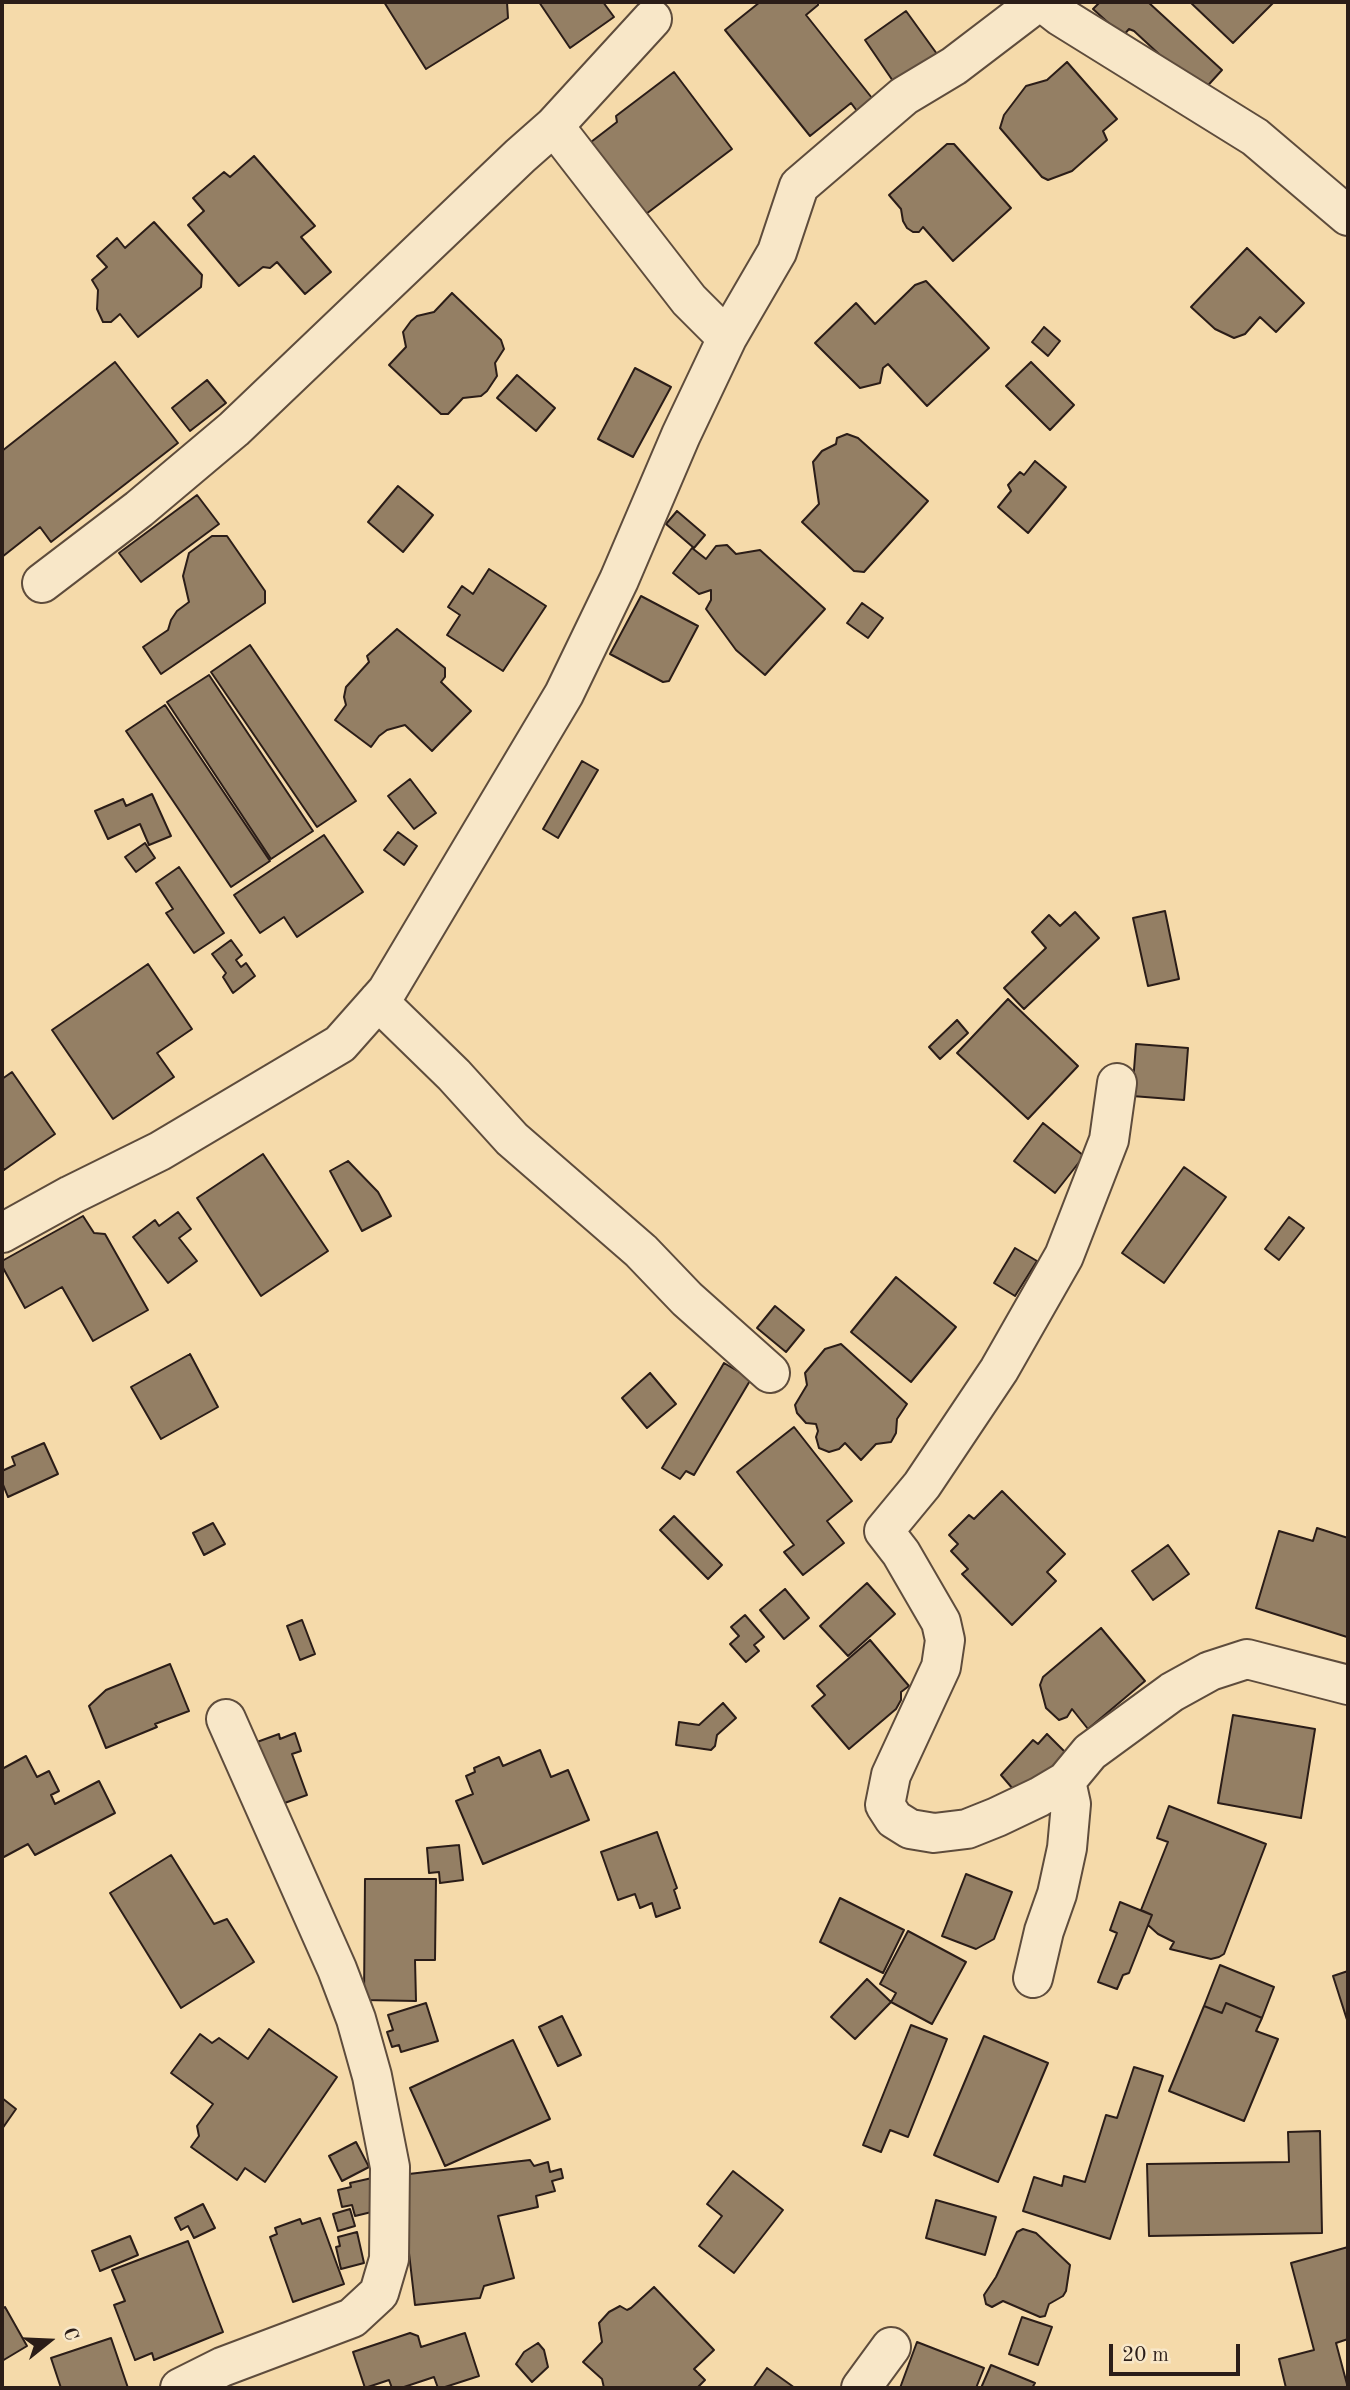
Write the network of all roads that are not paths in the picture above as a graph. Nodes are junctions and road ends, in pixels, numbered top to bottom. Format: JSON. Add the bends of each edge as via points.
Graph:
{"nodes":[{"id":1,"x":1040,"y":2,"type":"edge"},
{"id":2,"x":652,"y":19,"type":"dead end"},
{"id":3,"x":554,"y":126,"type":"junction"},
{"id":4,"x":1348,"y":216,"type":"edge"},
{"id":5,"x":727,"y":338,"type":"junction"},
{"id":6,"x":42,"y":583,"type":"dead end"},
{"id":7,"x":378,"y":1001,"type":"junction"},
{"id":8,"x":1117,"y":1083,"type":"dead end"},
{"id":9,"x":2,"y":1233,"type":"edge"},
{"id":10,"x":771,"y":1373,"type":"dead end"},
{"id":11,"x":1348,"y":1685,"type":"edge"},
{"id":12,"x":226,"y":1719,"type":"dead end"},
{"id":13,"x":1066,"y":1781,"type":"junction"},
{"id":14,"x":1033,"y":1978,"type":"dead end"},
{"id":15,"x":891,"y":2347,"type":"dead end"},
{"id":16,"x":180,"y":2388,"type":"edge"},
{"id":17,"x":861,"y":2388,"type":"edge"}],
"edges":[{"from":1,"to":4,"type":"street","via":[[1255,137]]},
{"from":1,"to":5,"type":"street","via":[[954,66],[904,96],[799,186],[777,252]]},
{"from":2,"to":3,"type":"street"},
{"from":3,"to":5,"type":"street","via":[[689,300]]},
{"from":3,"to":6,"type":"street","via":[[234,429]]},
{"from":5,"to":7,"type":"street","via":[[564,694]]},
{"from":7,"to":9,"type":"street","via":[[329,1051],[160,1152]]},
{"from":7,"to":10,"type":"street","via":[[512,1139]]},
{"from":8,"to":13,"type":"street","via":[[1109,1140],[1065,1256],[999,1370],[922,1485],[884,1531],[942,1622],[945,1640],[941,1667],[891,1775],[885,1805],[894,1819],[909,1829],[934,1833],[967,1829]]},
{"from":11,"to":13,"type":"street","via":[[1247,1659],[1210,1671],[1172,1692],[1090,1752]]},
{"from":12,"to":16,"type":"street","via":[[356,2019],[390,2167],[389,2259],[379,2293],[352,2318],[222,2367]]},
{"from":13,"to":14,"type":"street","via":[[1071,1804],[1067,1848]]},
{"from":15,"to":17,"type":"street"}]}
